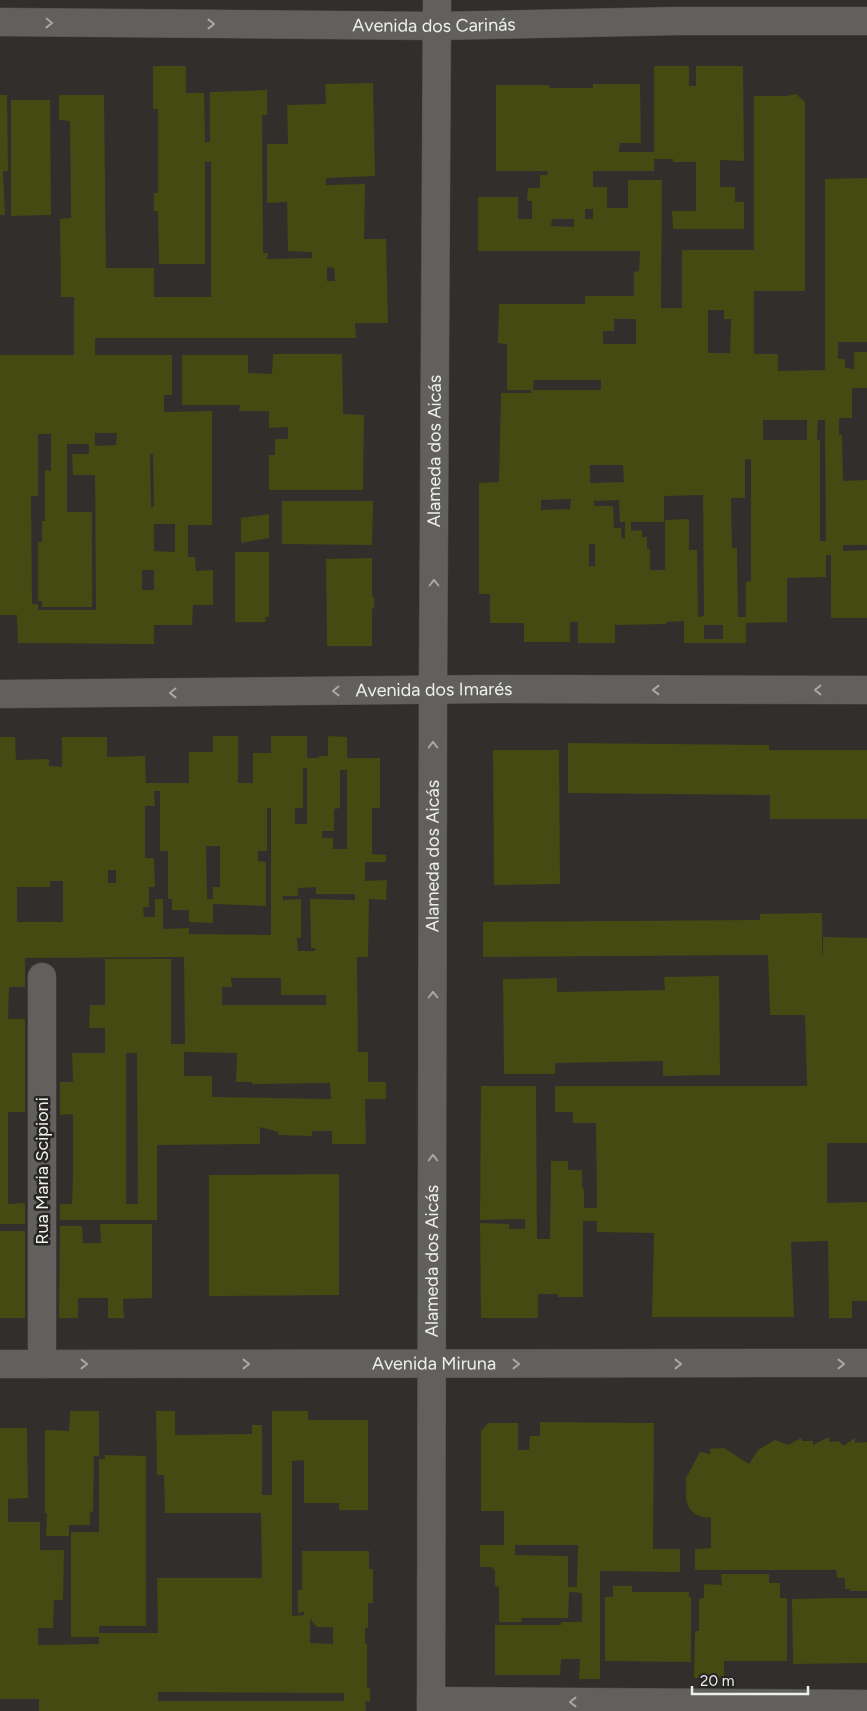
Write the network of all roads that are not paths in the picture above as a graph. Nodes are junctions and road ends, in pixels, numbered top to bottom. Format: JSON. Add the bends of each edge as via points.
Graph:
{"nodes":[{"id":1,"x":437,"y":13,"type":"edge"},
{"id":2,"x":867,"y":21,"type":"edge"},
{"id":3,"x":0,"y":22,"type":"edge"},
{"id":4,"x":433,"y":690,"type":"junction"},
{"id":5,"x":867,"y":690,"type":"edge"},
{"id":6,"x":0,"y":694,"type":"edge"},
{"id":7,"x":42,"y":977,"type":"dead end"},
{"id":8,"x":0,"y":1364,"type":"edge"},
{"id":9,"x":42,"y":1364,"type":"junction"},
{"id":10,"x":432,"y":1364,"type":"junction"},
{"id":11,"x":867,"y":1364,"type":"edge"},
{"id":12,"x":867,"y":1704,"type":"edge"},
{"id":13,"x":431,"y":1706,"type":"edge"}],
"edges":[{"from":1,"to":2,"type":"street","name":"Avenida dos Carinás","via":[[679,21]]},
{"from":3,"to":1,"type":"street","name":"Avenida dos Carinás","one_way":true},
{"from":4,"to":1,"type":"street","name":"Alameda dos Aicás","one_way":true},
{"from":5,"to":4,"type":"street","name":"Avenida dos Imarés","one_way":true},
{"from":4,"to":6,"type":"street","name":"Avenida dos Imarés","one_way":true},
{"from":10,"to":4,"type":"street","name":"Alameda dos Aicás","one_way":true},
{"from":7,"to":9,"type":"street","name":"Rua Maria Scipioni"},
{"from":8,"to":9,"type":"street","name":"Avenida Miruna"},
{"from":9,"to":10,"type":"street","name":"Avenida Miruna","one_way":true},
{"from":10,"to":11,"type":"street","name":"Avenida Miruna","one_way":true},
{"from":10,"to":13,"type":"street","name":"Alameda dos Aicás"},
{"from":12,"to":13,"type":"street","one_way":true}]}
